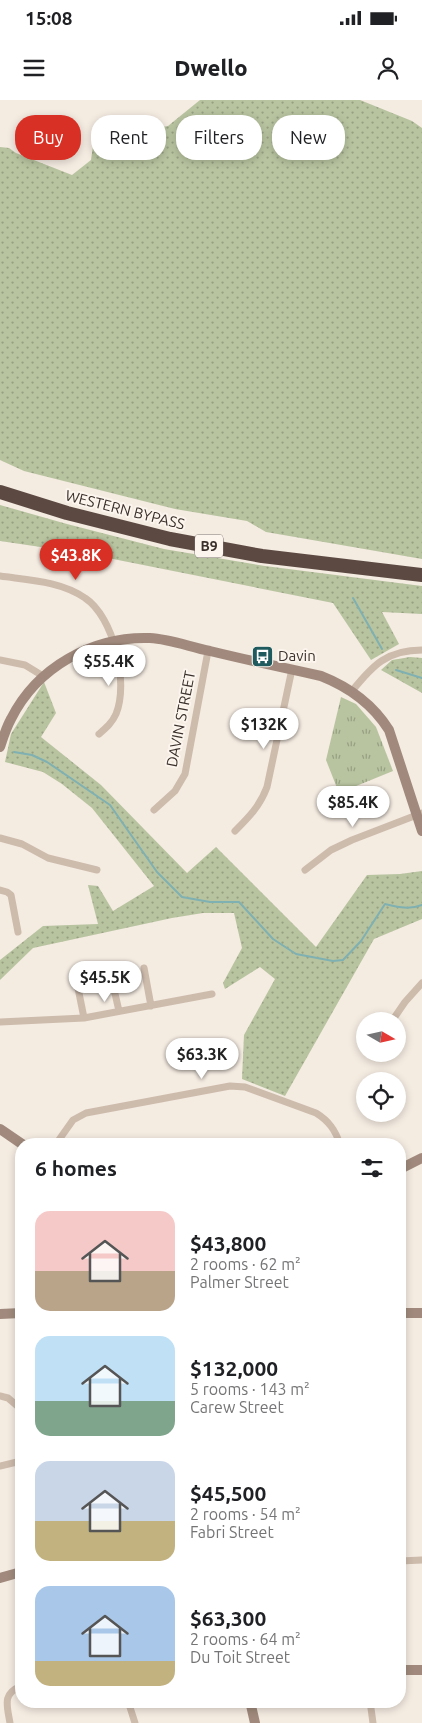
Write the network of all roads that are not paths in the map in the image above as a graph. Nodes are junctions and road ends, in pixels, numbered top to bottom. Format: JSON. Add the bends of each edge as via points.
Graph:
{"nodes":[{"id":1,"x":0,"y":492,"type":"edge"},
{"id":2,"x":422,"y":575,"type":"edge"},
{"id":3,"x":0,"y":576,"type":"edge"},
{"id":4,"x":114,"y":640,"type":"junction"},
{"id":5,"x":422,"y":650,"type":"edge"},
{"id":6,"x":208,"y":651,"type":"junction"},
{"id":7,"x":0,"y":660,"type":"edge"},
{"id":8,"x":292,"y":669,"type":"junction"},
{"id":9,"x":42,"y":676,"type":"junction"},
{"id":10,"x":352,"y":691,"type":"junction"},
{"id":11,"x":99,"y":734,"type":"dead end"},
{"id":12,"x":0,"y":747,"type":"edge"},
{"id":13,"x":154,"y":810,"type":"dead end"},
{"id":14,"x":419,"y":813,"type":"edge"},
{"id":15,"x":235,"y":831,"type":"dead end"},
{"id":16,"x":422,"y":831,"type":"edge"},
{"id":17,"x":0,"y":838,"type":"edge"},
{"id":18,"x":97,"y":870,"type":"dead end"},
{"id":19,"x":305,"y":870,"type":"dead end"},
{"id":20,"x":0,"y":890,"type":"edge"},
{"id":21,"x":18,"y":932,"type":"dead end"},
{"id":22,"x":144,"y":968,"type":"dead end"},
{"id":23,"x":110,"y":972,"type":"dead end"},
{"id":24,"x":75,"y":974,"type":"dead end"},
{"id":25,"x":422,"y":983,"type":"edge"},
{"id":26,"x":212,"y":994,"type":"dead end"},
{"id":27,"x":151,"y":1006,"type":"junction"},
{"id":28,"x":119,"y":1011,"type":"junction"},
{"id":29,"x":398,"y":1012,"type":"edge"},
{"id":30,"x":84,"y":1018,"type":"junction"},
{"id":31,"x":0,"y":1022,"type":"edge"},
{"id":32,"x":0,"y":1129,"type":"edge"},
{"id":33,"x":60,"y":1138,"type":"edge"},
{"id":34,"x":338,"y":1138,"type":"edge"},
{"id":35,"x":15,"y":1139,"type":"edge"},
{"id":36,"x":422,"y":1158,"type":"edge"},
{"id":37,"x":406,"y":1166,"type":"edge"},
{"id":38,"x":15,"y":1313,"type":"edge"},
{"id":39,"x":406,"y":1313,"type":"edge"},
{"id":40,"x":422,"y":1313,"type":"edge"},
{"id":41,"x":0,"y":1314,"type":"edge"},
{"id":42,"x":0,"y":1396,"type":"edge"},
{"id":43,"x":15,"y":1404,"type":"edge"},
{"id":44,"x":15,"y":1462,"type":"edge"},
{"id":45,"x":0,"y":1466,"type":"edge"},
{"id":46,"x":422,"y":1560,"type":"edge"},
{"id":47,"x":406,"y":1561,"type":"edge"},
{"id":48,"x":15,"y":1574,"type":"edge"},
{"id":49,"x":0,"y":1578,"type":"edge"},
{"id":50,"x":406,"y":1670,"type":"edge"},
{"id":51,"x":422,"y":1670,"type":"edge"},
{"id":52,"x":15,"y":1689,"type":"edge"},
{"id":53,"x":130,"y":1708,"type":"edge"},
{"id":54,"x":252,"y":1708,"type":"edge"},
{"id":55,"x":371,"y":1708,"type":"edge"},
{"id":56,"x":10,"y":1723,"type":"edge"},
{"id":57,"x":135,"y":1723,"type":"edge"},
{"id":58,"x":255,"y":1723,"type":"edge"},
{"id":59,"x":374,"y":1723,"type":"edge"}],
"edges":[{"from":1,"to":2,"type":"highway","name":"WESTERN BYPASS","number":"B9","via":[[170,539],[262,556]]},
{"from":3,"to":4,"type":"street","via":[[48,583],[76,592],[101,613]]},
{"from":4,"to":6,"type":"street","via":[[152,638]]},
{"from":4,"to":9,"type":"street","via":[[79,653]]},
{"from":4,"to":11,"type":"street","via":[[120,680],[118,707],[110,724]]},
{"from":5,"to":10,"type":"street","via":[[406,650],[384,660],[366,673]]},
{"from":6,"to":8,"type":"street"},
{"from":6,"to":13,"type":"street","name":"DAVIN STREET","via":[[185,774],[175,791]]},
{"from":7,"to":9,"type":"street","via":[[25,665]]},
{"from":8,"to":10,"type":"street","via":[[320,676]]},
{"from":8,"to":15,"type":"street","via":[[267,788],[252,815]]},
{"from":9,"to":12,"type":"street","via":[[10,720]]},
{"from":10,"to":14,"type":"street","via":[[367,703],[389,730]]},
{"from":14,"to":16,"type":"street"},
{"from":14,"to":19,"type":"street","via":[[331,850]]},
{"from":17,"to":18,"type":"street","via":[[22,844],[48,858]]},
{"from":20,"to":21,"type":"street","via":[[11,895]]},
{"from":22,"to":27,"type":"street"},
{"from":23,"to":28,"type":"street"},
{"from":24,"to":30,"type":"street"},
{"from":25,"to":29,"type":"street"},
{"from":26,"to":27,"type":"street"},
{"from":27,"to":28,"type":"street"},
{"from":28,"to":30,"type":"street"},
{"from":30,"to":31,"type":"street"},
{"from":32,"to":35,"type":"street"},
{"from":33,"to":34,"type":"street","via":[[73,1120],[86,1113],[230,1086],[245,1087],[316,1113],[330,1124]]},
{"from":36,"to":37,"type":"street"},
{"from":38,"to":41,"type":"street"},
{"from":39,"to":40,"type":"street"},
{"from":42,"to":43,"type":"street"},
{"from":44,"to":45,"type":"street"},
{"from":46,"to":47,"type":"street"},
{"from":48,"to":49,"type":"street"},
{"from":50,"to":51,"type":"street"},
{"from":52,"to":56,"type":"street","via":[[7,1698]]},
{"from":53,"to":57,"type":"street"},
{"from":54,"to":58,"type":"street"},
{"from":55,"to":59,"type":"street"}]}
